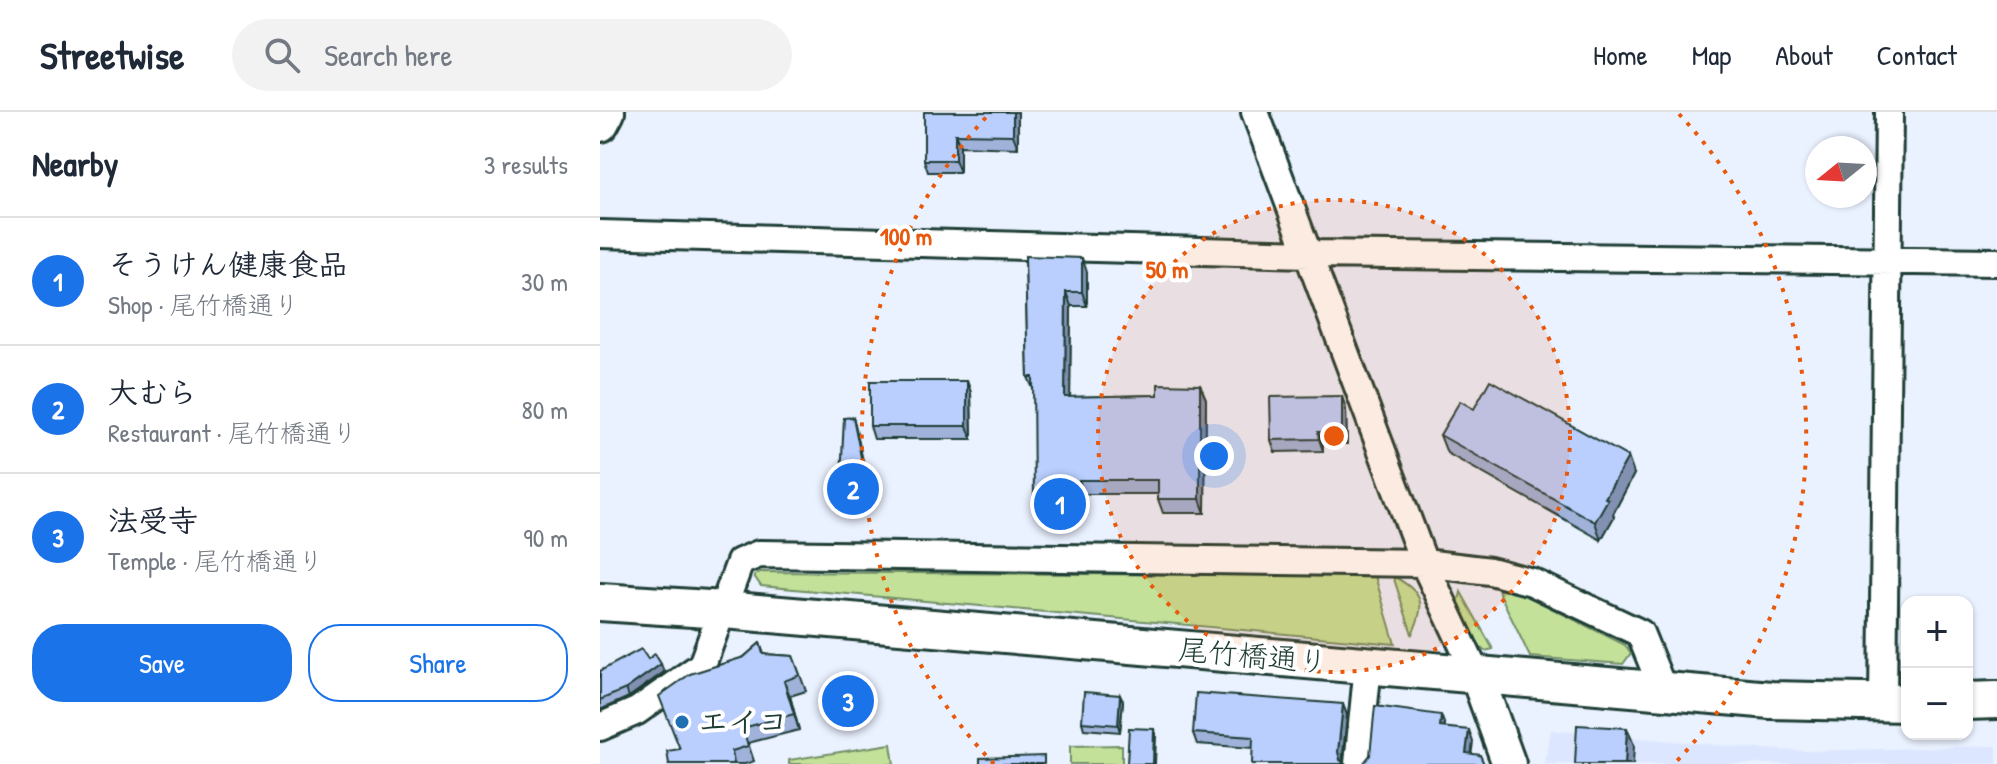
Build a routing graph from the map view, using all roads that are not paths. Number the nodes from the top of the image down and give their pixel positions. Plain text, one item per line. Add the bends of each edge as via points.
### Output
1 (606, 112) edge
2 (1255, 112) edge
3 (1889, 112) edge
4 (600, 123) edge
5 (600, 234) edge
6 (1309, 254) junction
7 (1888, 262) junction
8 (1997, 262) edge
9 (1424, 563) junction
10 (600, 602) edge
11 (724, 610) junction
12 (1368, 665) junction
13 (1477, 676) junction
14 (1664, 692) junction
15 (1997, 700) edge
16 (1973, 701) edge
17 (1895, 703) edge
18 (600, 727) edge
19 (1358, 764) edge
20 (1509, 764) edge

1 - 4 main road
2 - 6 street
3 - 7 street
5 - 6 street
6 - 7 street
6 - 9 street
7 - 8 street
7 - 17 street
9 - 11 street via 759,554 740,562
9 - 13 street
9 - 14 street via 1532,582 1640,633
10 - 11 main road, 尾竹橋通り
11 - 12 main road, 尾竹橋通り
11 - 18 street via 702,665 637,711
12 - 13 main road, 尾竹橋通り
12 - 19 street
13 - 14 main road, 尾竹橋通り
13 - 20 street
14 - 17 main road, 尾竹橋通り
15 - 16 main road

